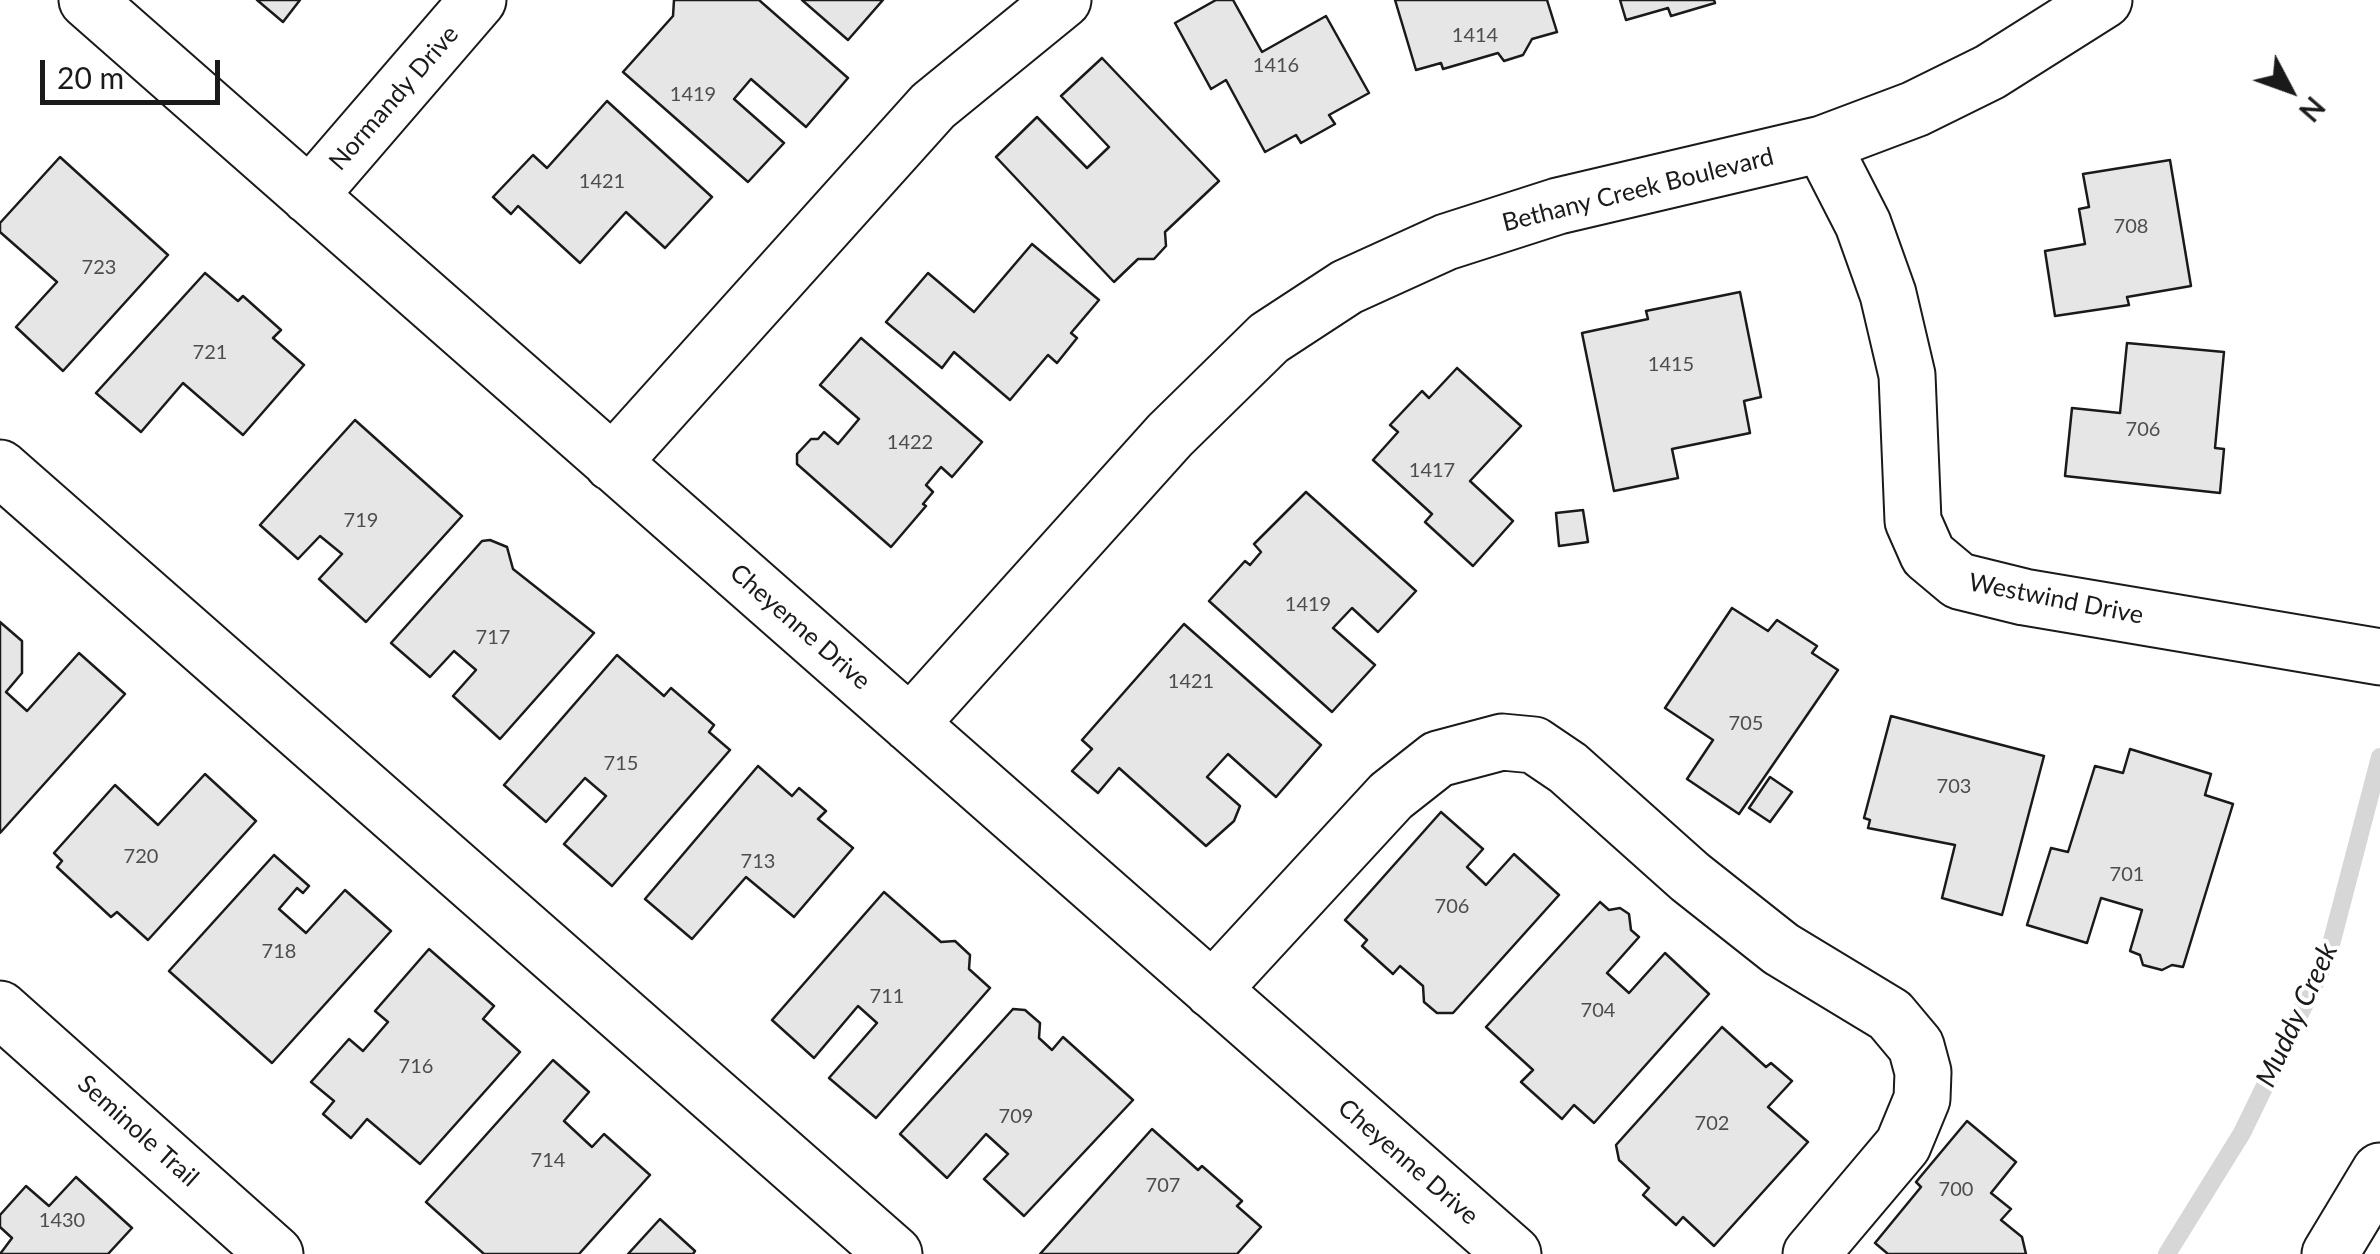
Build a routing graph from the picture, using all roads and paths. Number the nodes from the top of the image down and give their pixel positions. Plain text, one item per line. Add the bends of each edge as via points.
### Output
1 (87, 0) edge
2 (478, 0) edge
3 (1063, 0) edge
4 (2104, 0) edge
5 (1822, 144) junction
6 (309, 196) junction
7 (612, 463) junction
8 (0, 468) edge
9 (2380, 657) edge
10 (910, 724) junction
11 (1212, 990) junction
12 (8, 1032) edge
13 (2380, 1171) edge
14 (276, 1254) edge
15 (894, 1254) edge
16 (1512, 1254) edge
17 (1811, 1254) edge
18 (2330, 1254) edge

1 - 6 street, Cheyenne Drive
2 - 6 street, Normandy Drive
3 - 7 street via 933,106
4 - 5 street, Bethany Creek Boulevard via 1990,72
5 - 9 street, Westwind Drive via 1863,224 1888,294 1907,375 1913,521 1928,555 1959,582 2024,597
5 - 10 street, Bethany Creek Boulevard via 1558,206 1446,242 1347,287 1268,338 1170,434
6 - 7 street, Cheyenne Drive
7 - 10 street, Cheyenne Drive
8 - 15 street
10 - 11 street, Cheyenne Drive
11 - 16 street, Cheyenne Drive
11 - 17 street via 1392,796 1438,758 1502,742 1534,746 1781,950 1890,1014 1916,1046 1924,1072 1922,1099 1903,1145
12 - 14 street, Seminole Trail
13 - 18 street

